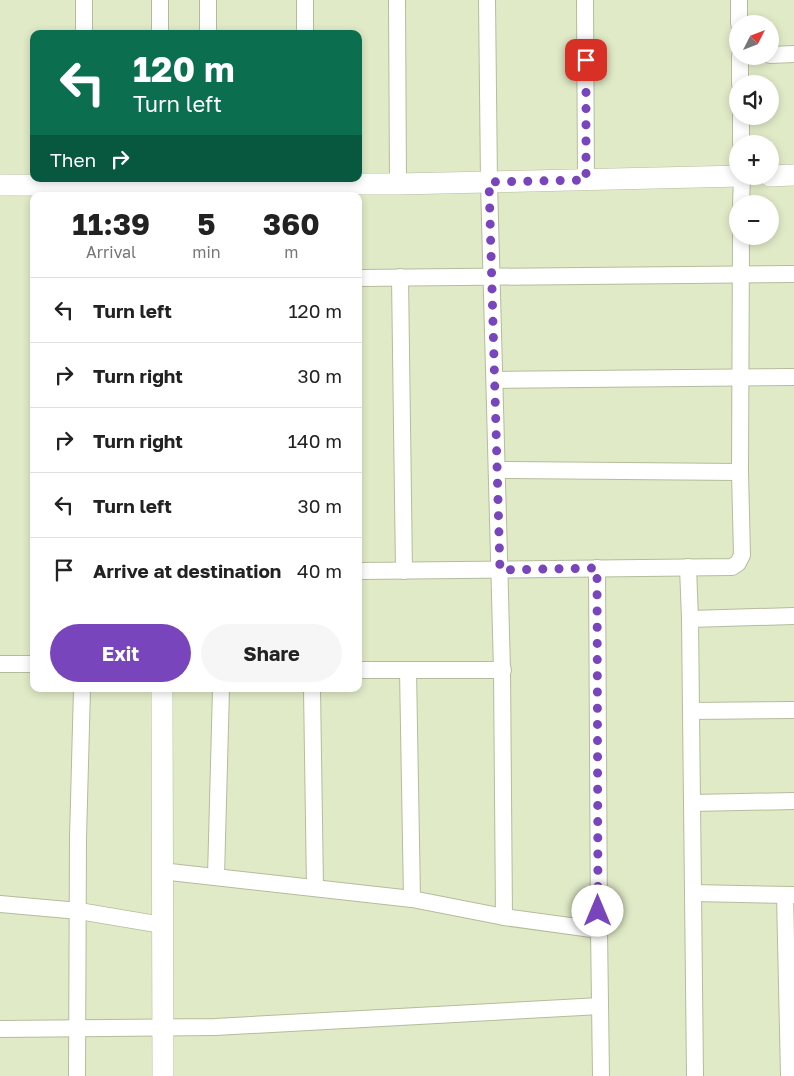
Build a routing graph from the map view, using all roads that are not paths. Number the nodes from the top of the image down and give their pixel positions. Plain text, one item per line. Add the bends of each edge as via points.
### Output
1 (84, 0) edge
2 (160, 0) edge
3 (208, 0) edge
4 (305, 0) edge
5 (397, 0) edge
6 (488, 0) edge
7 (586, 0) edge
8 (739, 0) edge
9 (739, 15) edge
10 (84, 30) edge
11 (160, 30) edge
12 (208, 30) edge
13 (305, 30) edge
14 (794, 54) edge
15 (779, 55) edge
16 (794, 175) edge
17 (729, 176) edge
18 (779, 176) edge
19 (586, 180) junction
20 (304, 182) edge
21 (337, 182) edge
22 (489, 182) junction
23 (398, 184) junction
24 (0, 185) edge
25 (86, 187) edge
26 (161, 187) edge
27 (208, 187) edge
28 (741, 245) edge
29 (794, 274) edge
30 (741, 275) junction
31 (400, 277) junction
32 (492, 277) junction
33 (362, 278) edge
34 (741, 378) junction
35 (794, 378) edge
36 (494, 380) junction
37 (497, 470) junction
38 (740, 472) junction
39 (688, 567) junction
40 (597, 568) junction
41 (404, 570) junction
42 (500, 570) junction
43 (362, 571) edge
44 (794, 616) edge
45 (690, 619) junction
46 (0, 664) edge
47 (30, 664) edge
48 (362, 670) edge
49 (408, 670) junction
50 (503, 670) junction
51 (82, 692) edge
52 (162, 692) edge
53 (221, 692) edge
54 (312, 692) edge
55 (794, 710) edge
56 (691, 711) junction
57 (794, 802) edge
58 (692, 803) junction
59 (161, 871) junction
60 (216, 877) junction
61 (315, 888) junction
62 (693, 893) junction
63 (789, 895) edge
64 (412, 899) junction
65 (0, 904) edge
66 (78, 911) junction
67 (504, 917) junction
68 (162, 925) junction
69 (598, 930) junction
70 (600, 1006) junction
71 (791, 1009) edge
72 (163, 1027) junction
73 (77, 1028) junction
74 (0, 1029) edge
75 (77, 1076) edge
76 (163, 1076) edge
77 (601, 1076) edge
78 (695, 1076) edge
79 (789, 1076) edge

1 - 10 street
2 - 11 street
3 - 12 street
4 - 13 street
5 - 23 street
6 - 22 street
7 - 19 street
8 - 9 street
14 - 15 street
16 - 18 street
17 - 19 street
19 - 22 street
20 - 27 street via 295,186
21 - 23 street
22 - 23 street
22 - 32 street
24 - 25 street
25 - 26 street
26 - 27 street
28 - 30 street
29 - 30 street
30 - 32 street
30 - 34 street
31 - 32 street
31 - 33 street
31 - 41 street
32 - 36 street
34 - 35 street
34 - 36 street
34 - 38 street
36 - 37 street
37 - 38 street
37 - 42 street
38 - 39 street via 742,555 738,563 732,567
39 - 40 street
39 - 45 street
40 - 42 street
40 - 69 street
41 - 42 street
41 - 43 street
42 - 50 street
44 - 45 street
45 - 56 street
46 - 47 street
48 - 49 street
49 - 50 street
49 - 64 street
50 - 67 street
51 - 66 street
52 - 59 street
53 - 60 street
54 - 61 street
55 - 56 street
56 - 58 street
57 - 58 street
58 - 62 street
59 - 60 street
59 - 68 street
60 - 61 street
61 - 64 street
62 - 63 street
62 - 78 street
63 - 71 street
64 - 67 street
65 - 66 street
66 - 68 street
66 - 73 street
67 - 69 street
68 - 72 street
69 - 70 street
70 - 72 street
70 - 77 street
71 - 79 street
72 - 73 street
72 - 76 street
73 - 74 street
73 - 75 street

